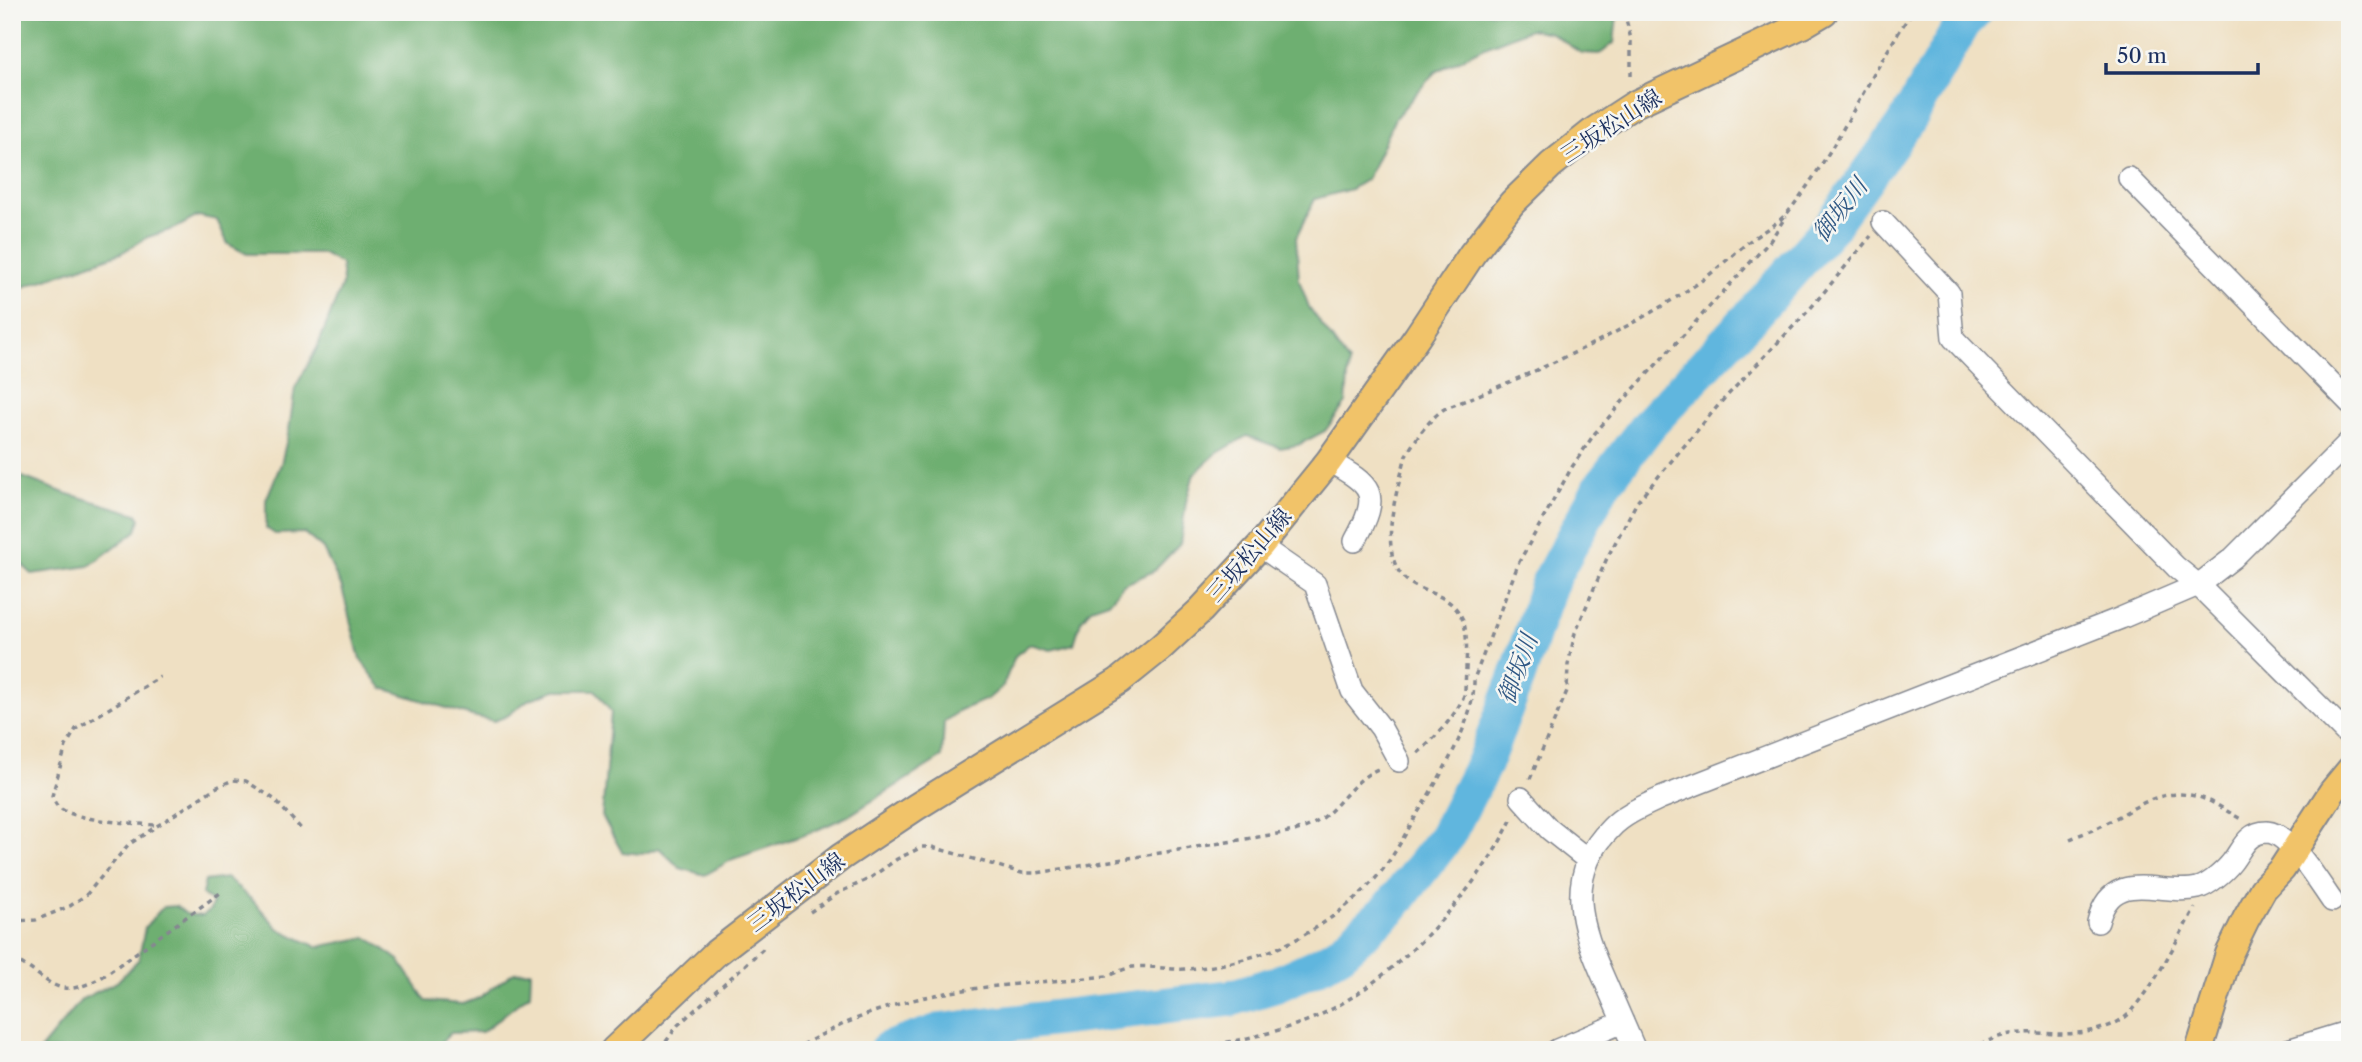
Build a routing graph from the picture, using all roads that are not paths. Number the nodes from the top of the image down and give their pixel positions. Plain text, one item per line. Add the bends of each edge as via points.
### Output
1 (1824, 12) edge
2 (2129, 178) dead end
3 (1883, 222) road end
4 (2350, 403) edge
5 (2350, 440) edge
6 (1329, 461) junction
7 (1355, 541) dead end
8 (1260, 546) junction
9 (2198, 585) junction
10 (2350, 737) edge
11 (1399, 761) dead end
12 (2350, 770) edge
13 (1521, 798) road end
14 (2294, 850) junction
15 (1588, 860) junction
16 (2332, 901) dead end
17 (2098, 922) dead end
18 (1623, 1023) junction
19 (2350, 1031) edge
20 (614, 1050) edge
21 (1556, 1050) edge
22 (1634, 1050) edge
23 (2199, 1050) edge
24 (2288, 1050) edge

1 - 6 main road, 三坂松山線 via 1636,104 1551,165 1512,203 1472,254
2 - 4 street
3 - 9 street via 1949,293 1952,338
5 - 9 street via 2233,558
6 - 7 street via 1359,478 1369,493 1367,519
6 - 8 main road, 三坂松山線
8 - 11 street via 1315,584 1352,691
8 - 20 main road, 三坂松山線 via 1201,610 1119,681 841,857 716,953
9 - 10 street
9 - 15 street via 1661,798 1612,826
12 - 14 main road
13 - 15 street via 1549,829
14 - 16 street
14 - 17 street via 2270,832 2248,837 2230,865 2203,887 2131,887 2112,897
14 - 23 main road via 2263,889 2229,954
15 - 18 street via 1580,899 1583,924
18 - 21 street
18 - 22 street
19 - 24 street

